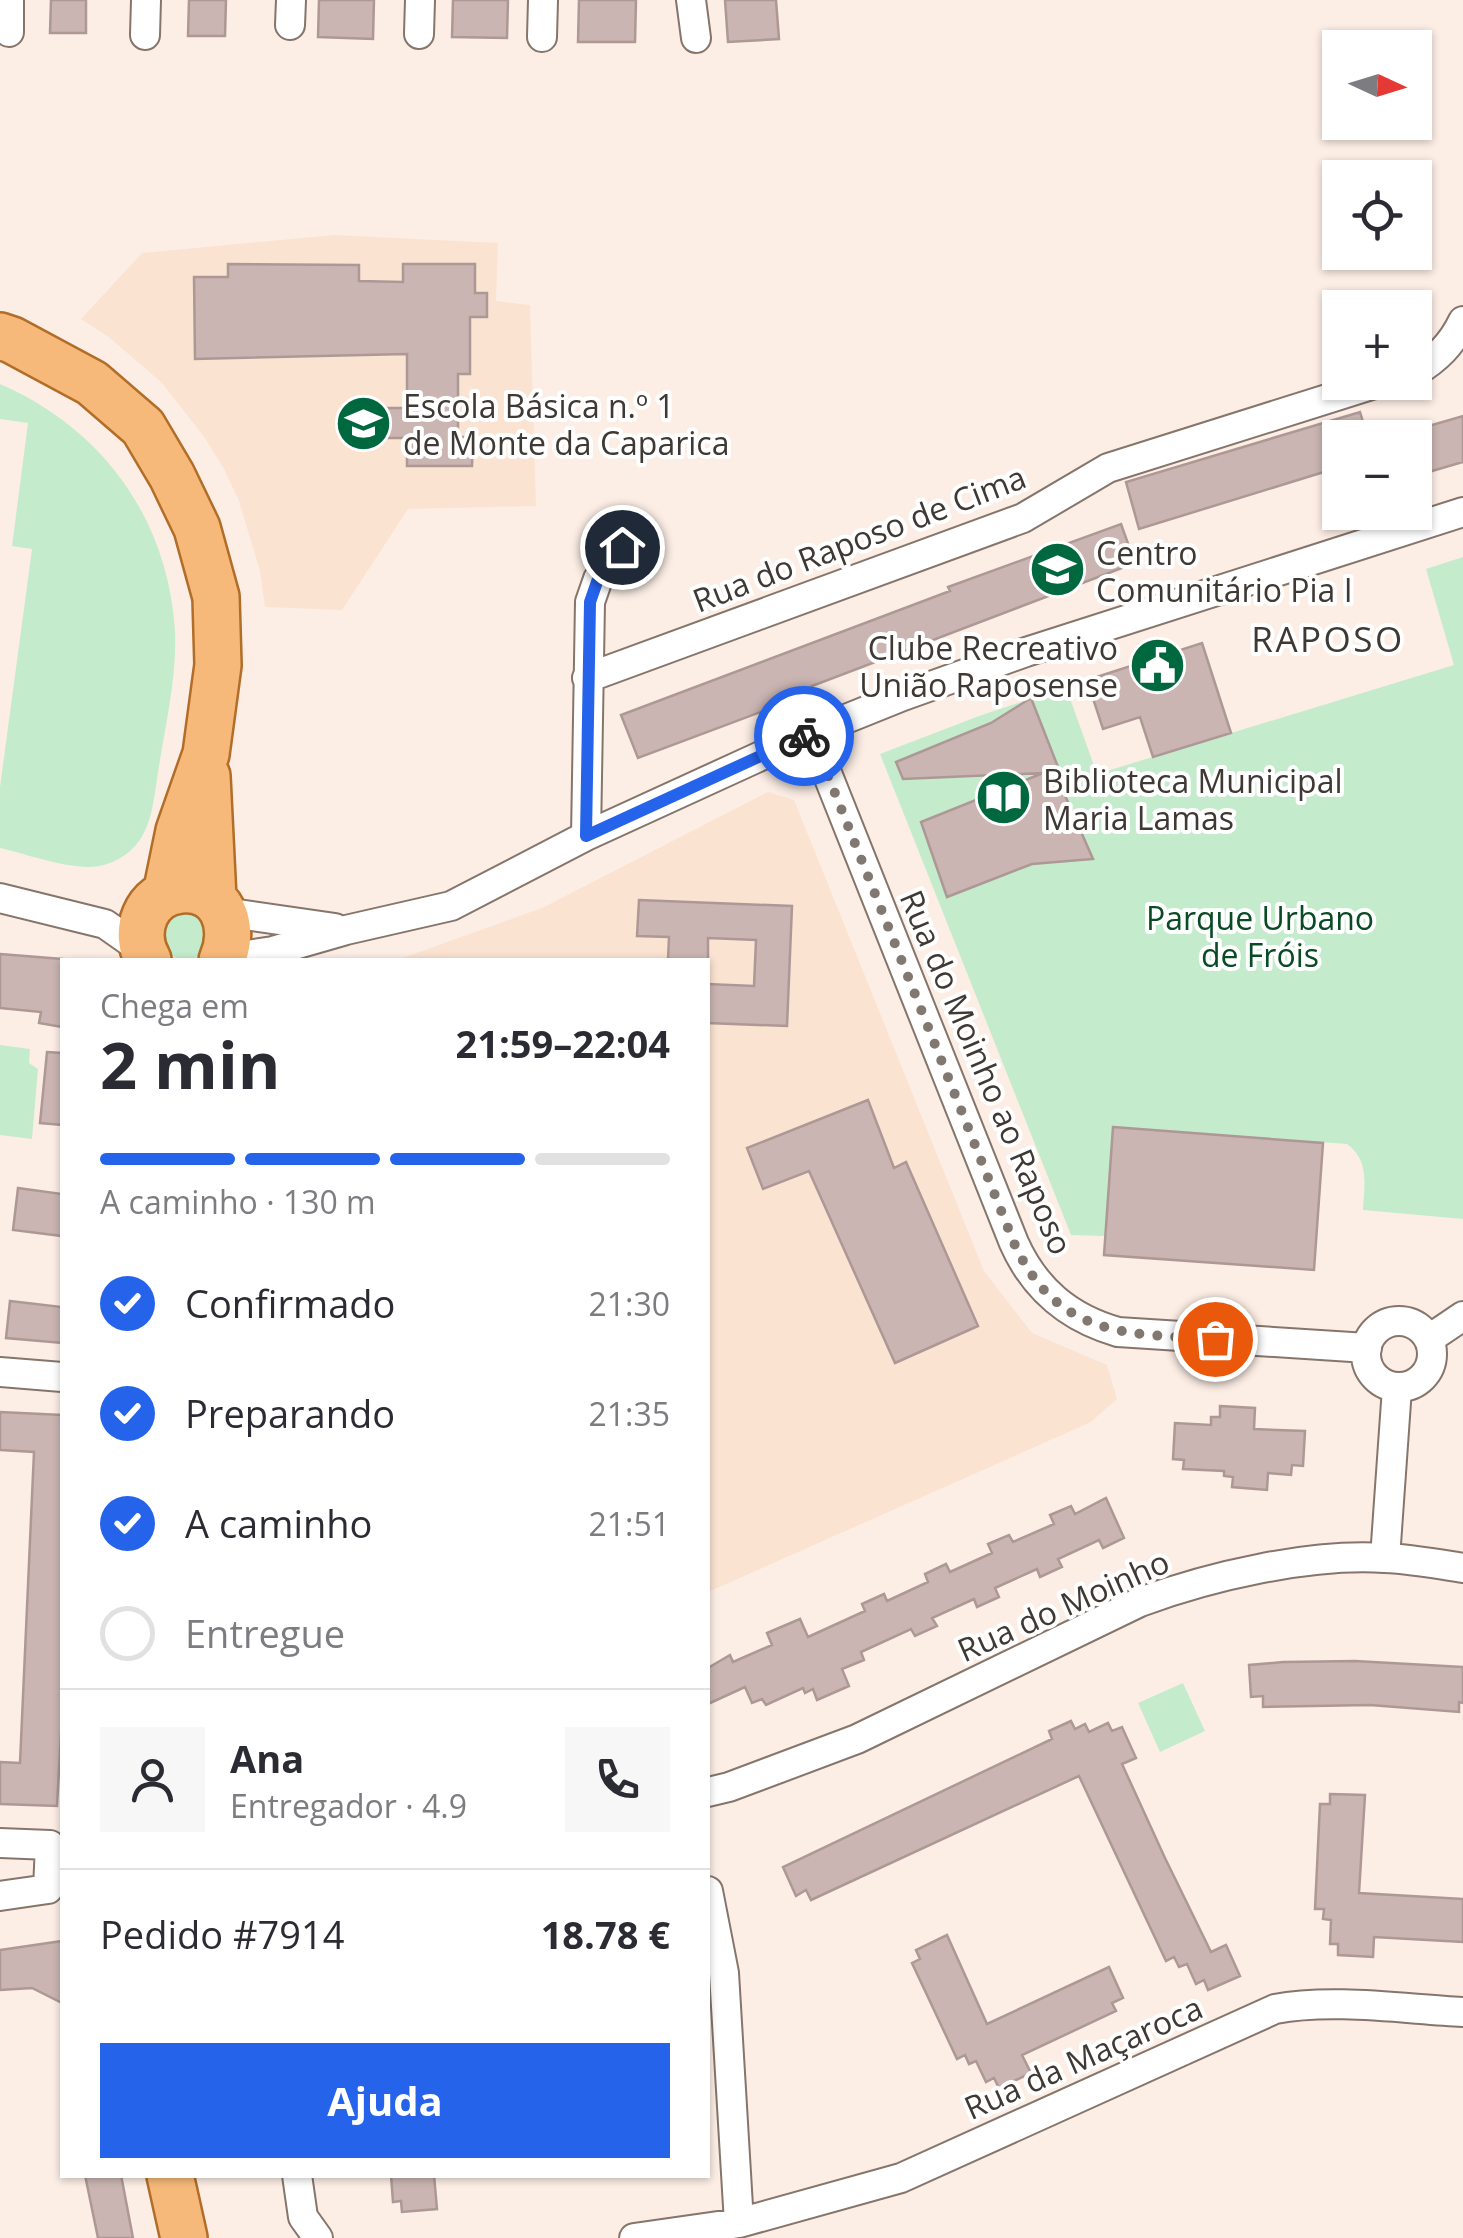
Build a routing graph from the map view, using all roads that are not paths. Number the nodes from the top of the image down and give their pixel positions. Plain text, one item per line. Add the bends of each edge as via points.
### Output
1 (10, 0) edge
2 (146, 0) edge
3 (420, 0) edge
4 (542, 0) edge
5 (690, 0) edge
6 (8, 32) dead end
7 (419, 34) dead end
8 (145, 35) dead end
9 (542, 37) dead end
10 (696, 38) dead end
11 (1463, 321) edge
12 (0, 336) edge
13 (1432, 360) edge
14 (1324, 400) edge
15 (1463, 512) edge
16 (622, 547) dead end
17 (587, 678) junction
18 (811, 733) junction
19 (206, 754) junction
20 (586, 836) junction
21 (0, 898) edge
22 (159, 898) junction
23 (218, 906) junction
24 (105, 924) junction
25 (346, 930) junction
26 (145, 955) edge
27 (223, 958) edge
28 (233, 958) edge
29 (1463, 1316) edge
30 (1429, 1339) junction
31 (1367, 1348) junction
32 (0, 1372) edge
33 (60, 1377) edge
34 (1397, 1388) junction
35 (1385, 1558) junction
36 (1463, 1568) edge
37 (710, 1792) edge
38 (0, 1843) edge
39 (0, 1896) edge
40 (710, 1900) edge
41 (1463, 2012) edge
42 (171, 2178) edge
43 (199, 2178) edge
44 (297, 2178) edge
45 (739, 2223) junction
46 (184, 2238) edge
47 (212, 2238) edge
48 (318, 2238) edge
49 (634, 2238) edge

1 - 6 street
2 - 8 street
3 - 7 street
4 - 9 street
5 - 10 street
11 - 13 street
12 - 19 main road via 92,384 143,427 172,476 197,528 216,597 218,666
14 - 17 street, Rua do Raposo de Cima via 1108,468 1023,518
15 - 18 street via 964,673
16 - 17 street via 590,602
17 - 20 street
18 - 20 street
18 - 31 street, Rua do Moinho ao Raposo via 1014,1243 1047,1294 1080,1318 1118,1332
19 - 22 main road
19 - 23 main road
20 - 25 street via 451,906
21 - 24 street
22 - 23 main road via 182,889
22 - 24 street
22 - 26 main road via 143,917
23 - 25 street
23 - 27 main road via 229,928
24 - 26 street
25 - 28 street
29 - 30 street
30 - 31 street via 1400,1321 1376,1330
30 - 34 street via 1432,1361 1425,1376
31 - 34 street via 1374,1377
32 - 33 street
34 - 35 street
35 - 36 street, Rua do Moinho
35 - 37 street, Rua do Moinho via 1306,1561 1166,1593 857,1739
38 - 39 street via 50,1845 48,1889
40 - 45 street via 724,1973
41 - 45 street, Rua da Maçaroca via 1275,2009 901,2178
42 - 46 main road
43 - 47 main road
44 - 48 street via 303,2217
45 - 49 street, Rua da Maçaroca

